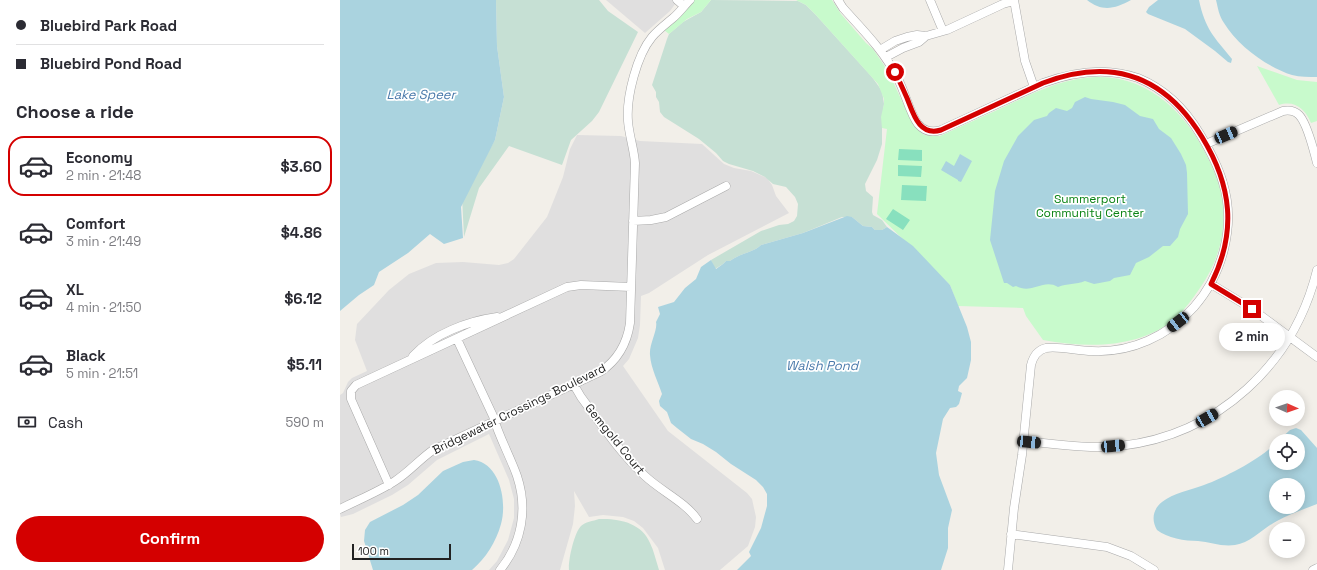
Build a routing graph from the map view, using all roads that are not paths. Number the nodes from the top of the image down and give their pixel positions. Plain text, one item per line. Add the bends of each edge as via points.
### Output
1 (677, 0) edge
2 (838, 0) edge
3 (930, 0) edge
4 (1014, 1) edge
5 (687, 3) edge
6 (943, 31) junction
7 (926, 36) junction
8 (880, 50) junction
9 (886, 57) junction
10 (1034, 87) junction
11 (1206, 144) junction
12 (1317, 163) edge
13 (726, 186) dead end
14 (633, 220) junction
15 (1317, 270) edge
16 (1211, 284) junction
17 (631, 287) junction
18 (501, 317) junction
19 (1290, 336) junction
20 (457, 339) junction
21 (1317, 357) edge
22 (411, 358) junction
23 (574, 385) junction
24 (494, 421) junction
25 (1024, 441) junction
26 (389, 485) junction
27 (340, 508) edge
28 (697, 519) dead end
29 (1011, 534) junction
30 (1317, 568) edge
31 (500, 570) edge
32 (1008, 570) edge
33 (1154, 570) edge
34 (1313, 570) edge

1 - 5 street
2 - 8 street
3 - 6 street
4 - 6 street
4 - 10 street via 1025,61
5 - 14 street, Bridgewater Crossings Boulevard via 650,40 636,71 628,114 634,158
6 - 7 street
7 - 8 street via 906,37
7 - 9 street via 919,42
8 - 9 street
9 - 10 street via 899,80 916,121 928,131 941,130
10 - 11 street via 1060,77 1085,72 1112,72 1137,78 1158,88 1177,103
11 - 12 street via 1290,110 1302,119
11 - 16 street via 1221,175 1228,213 1223,253
13 - 14 street via 666,217
14 - 17 street, Bridgewater Crossings Boulevard
15 - 19 street via 1306,304
16 - 19 street
16 - 25 street via 1182,320 1146,342 1109,351 1049,348 1037,353 1031,365
17 - 18 street via 571,286
17 - 23 street, Bridgewater Crossings Boulevard via 630,322 623,348 605,369
18 - 20 street
18 - 22 street via 453,330 426,345
19 - 21 street
19 - 25 street via 1265,371 1238,397 1215,414 1176,433 1143,442 1107,447
20 - 22 street
20 - 24 street
22 - 26 street via 359,383 351,391 352,403
23 - 24 street, Bridgewater Crossings Boulevard
23 - 28 street, Gemgold Court via 634,466
24 - 26 street, Bridgewater Crossings Boulevard via 433,450
24 - 31 street via 518,477 523,504 517,541
25 - 29 street
26 - 27 street, Bridgewater Crossings Boulevard
29 - 32 street
29 - 33 street via 1107,547 1131,556
30 - 34 street

